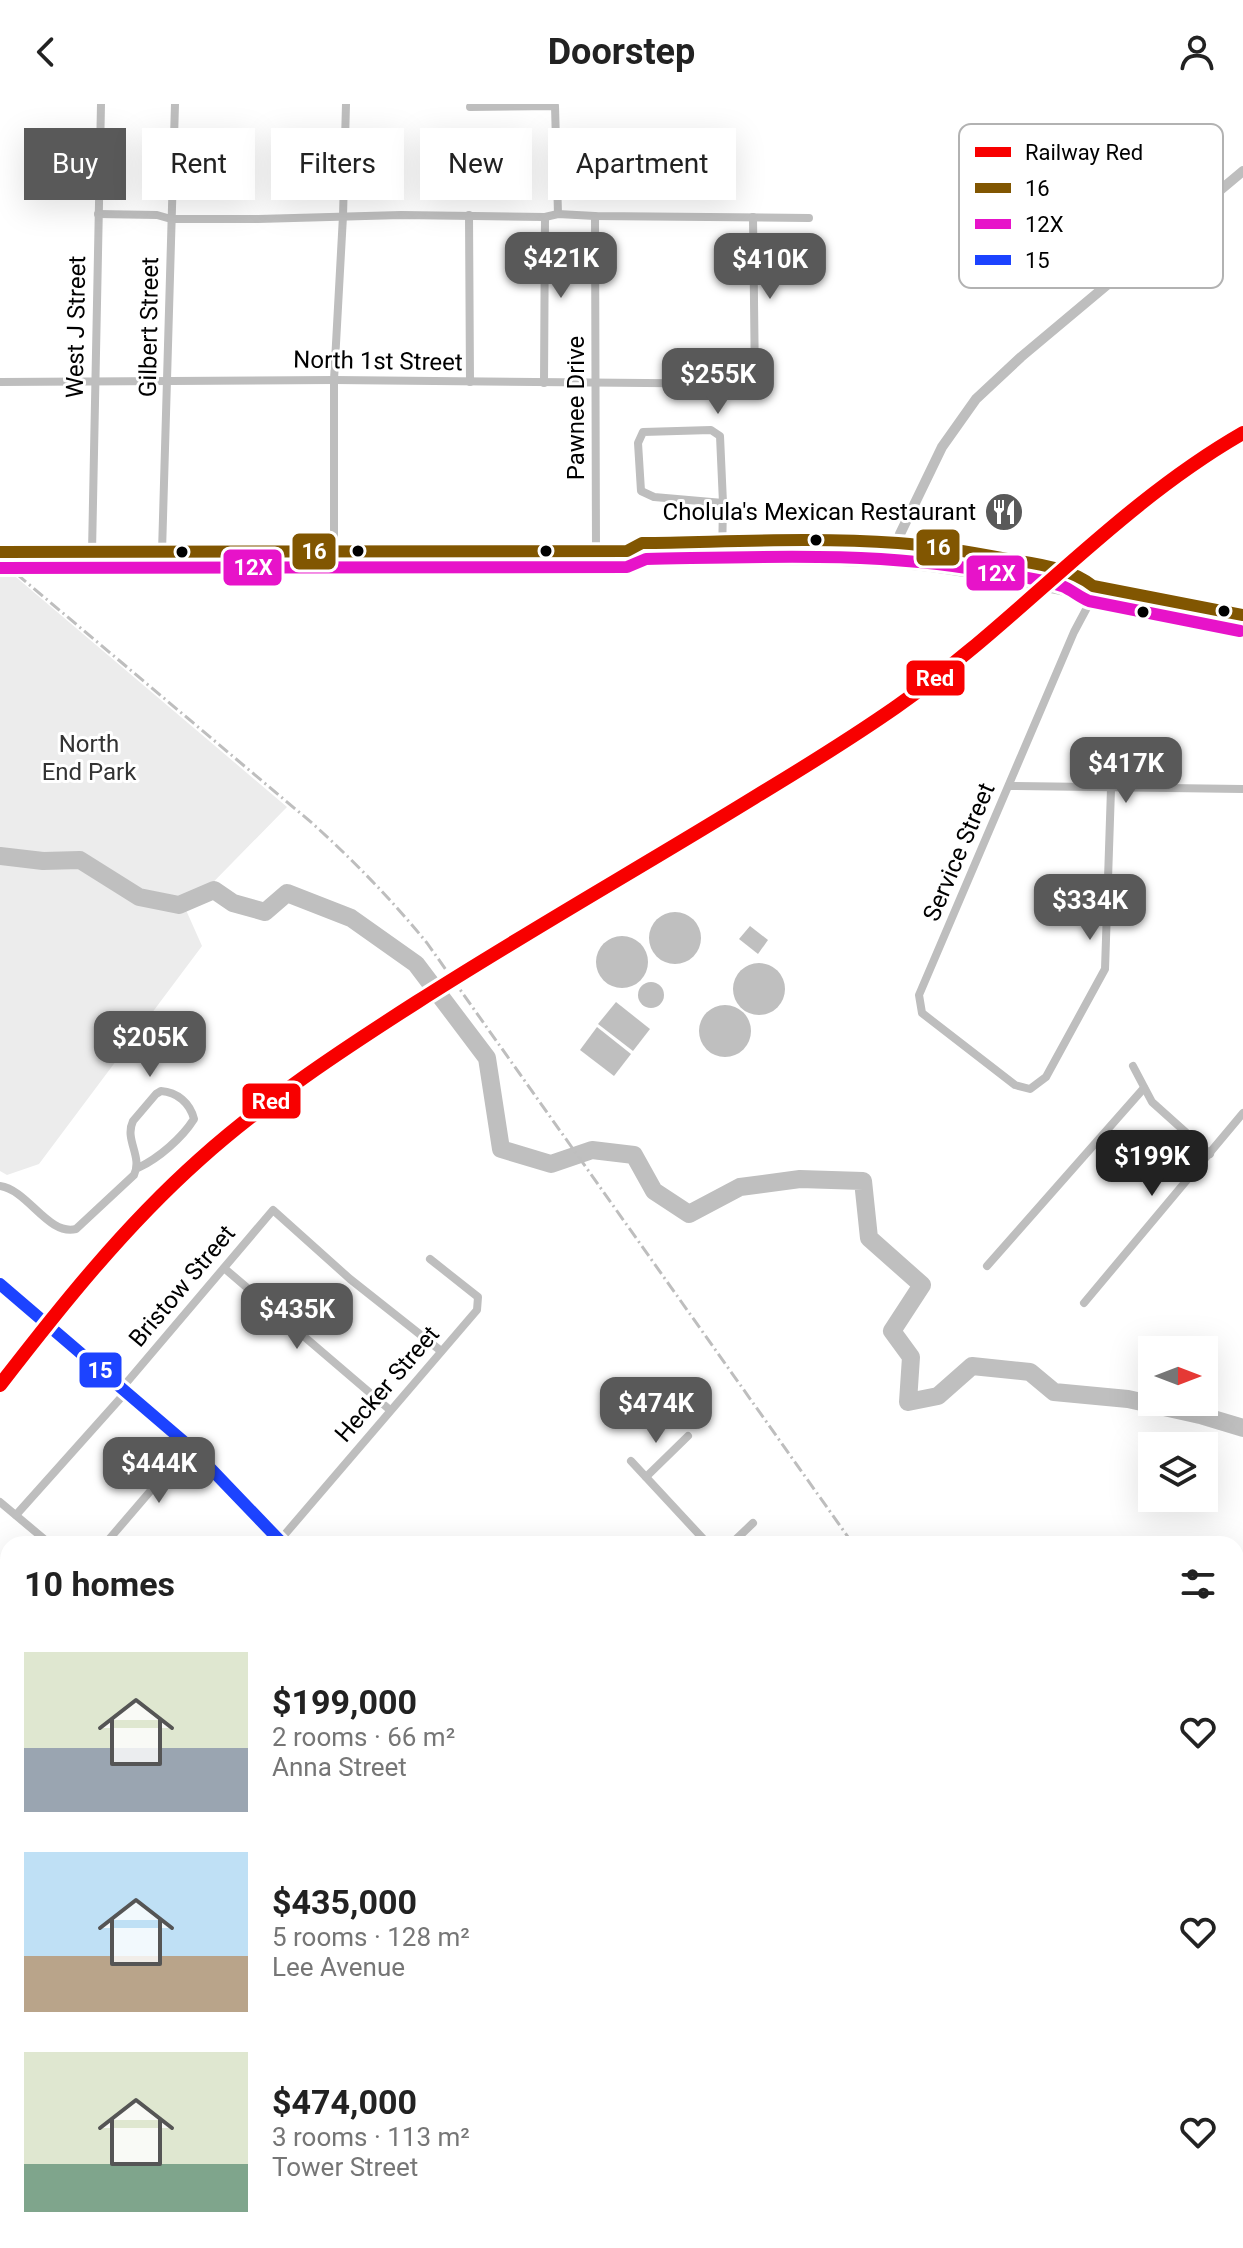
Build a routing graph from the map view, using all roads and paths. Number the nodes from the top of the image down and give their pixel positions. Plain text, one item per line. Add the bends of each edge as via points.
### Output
1 (101, 104) edge
2 (175, 104) edge
3 (346, 104) edge
4 (470, 107) dead end
5 (1243, 171) edge
6 (1223, 188) edge
7 (98, 214) junction
8 (558, 214) junction
9 (469, 215) junction
10 (343, 216) junction
11 (595, 216) junction
12 (545, 217) junction
13 (753, 217) junction
14 (809, 218) dead end
15 (171, 219) junction
16 (1103, 288) edge
17 (334, 380) junction
18 (95, 381) junction
19 (167, 381) junction
20 (0, 382) edge
21 (470, 382) junction
22 (544, 383) junction
23 (596, 383) junction
24 (723, 503) junction
25 (722, 542) junction
26 (897, 543) junction
27 (334, 551) junction
28 (596, 551) junction
29 (627, 551) junction
30 (0, 552) edge
31 (92, 552) junction
32 (162, 552) junction
33 (722, 560) junction
34 (891, 562) junction
35 (1095, 587) junction
36 (1243, 615) edge
37 (1009, 786) junction
38 (1111, 789) junction
39 (1243, 789) edge
40 (1133, 1066) dead end
41 (1144, 1088) junction
42 (1243, 1113) edge
43 (1210, 1154) junction
44 (138, 1168) junction
45 (0, 1186) edge
46 (430, 1259) dead end
47 (987, 1266) dead end
48 (224, 1268) junction
49 (0, 1284) edge
50 (1084, 1303) dead end
51 (441, 1351) junction
52 (124, 1390) junction
53 (390, 1410) junction
54 (688, 1436) dead end
55 (189, 1446) junction
56 (631, 1461) dead end
57 (646, 1477) junction
58 (0, 1502) edge
59 (16, 1515) junction
60 (753, 1523) dead end
61 (41, 1536) edge
62 (112, 1536) edge
63 (275, 1536) edge
64 (286, 1536) edge
65 (701, 1536) edge
66 (739, 1536) edge

1 - 7 street, West J Street
2 - 15 street, Gilbert Street
3 - 10 street
4 - 8 street via 555,106
5 - 6 street
7 - 15 street
7 - 18 street, West J Street
8 - 11 street
8 - 12 street
9 - 10 street
9 - 12 street
9 - 21 street
10 - 15 street
10 - 17 street
11 - 13 street
11 - 23 street, Pawnee Drive
12 - 22 street
13 - 14 street
13 - 23 street, North 1st Street via 755,384
15 - 19 street, Gilbert Street
16 - 26 street via 976,399 942,447
17 - 19 street, North 1st Street
17 - 21 street, North 1st Street
17 - 27 street
18 - 19 street, North 1st Street
18 - 20 street, North 1st Street
18 - 31 street, West J Street
19 - 32 street, Gilbert Street
21 - 22 street, North 1st Street
22 - 23 street, North 1st Street
23 - 28 street, Pawnee Drive
24 - 24 street via 720,436 711,430 643,432 638,443 641,491 654,497
24 - 25 street
25 - 26 main road
25 - 29 main road via 642,543
25 - 33 street
26 - 34 street
26 - 35 main road via 1074,573
27 - 28 main road
27 - 32 main road
28 - 29 main road
29 - 33 main road via 643,559
30 - 31 main road
31 - 32 main road
33 - 34 main road
34 - 35 main road via 1071,591
35 - 36 main road
35 - 37 street, Service Street
37 - 38 street
37 - 38 street, Service Street via 919,995 922,1013 1015,1085 1030,1089 1046,1077 1105,969
38 - 39 street
40 - 41 street
41 - 43 street via 1152,1102
41 - 47 street
42 - 43 street
43 - 50 street
44 - 44 street via 194,1119 176,1094 156,1094 130,1126
44 - 45 street via 83,1224 69,1231 12,1189
46 - 51 street, Hecker Street via 478,1297 477,1310
48 - 51 street, Bristow Street via 273,1210
48 - 52 street, Bristow Street
48 - 53 street
49 - 52 main road
51 - 53 street, Hecker Street
52 - 55 main road
52 - 59 street, Bristow Street
53 - 64 street, Hecker Street
54 - 57 street
55 - 62 street
55 - 63 main road
56 - 57 street
57 - 65 street
58 - 59 street
59 - 61 street
60 - 66 street

